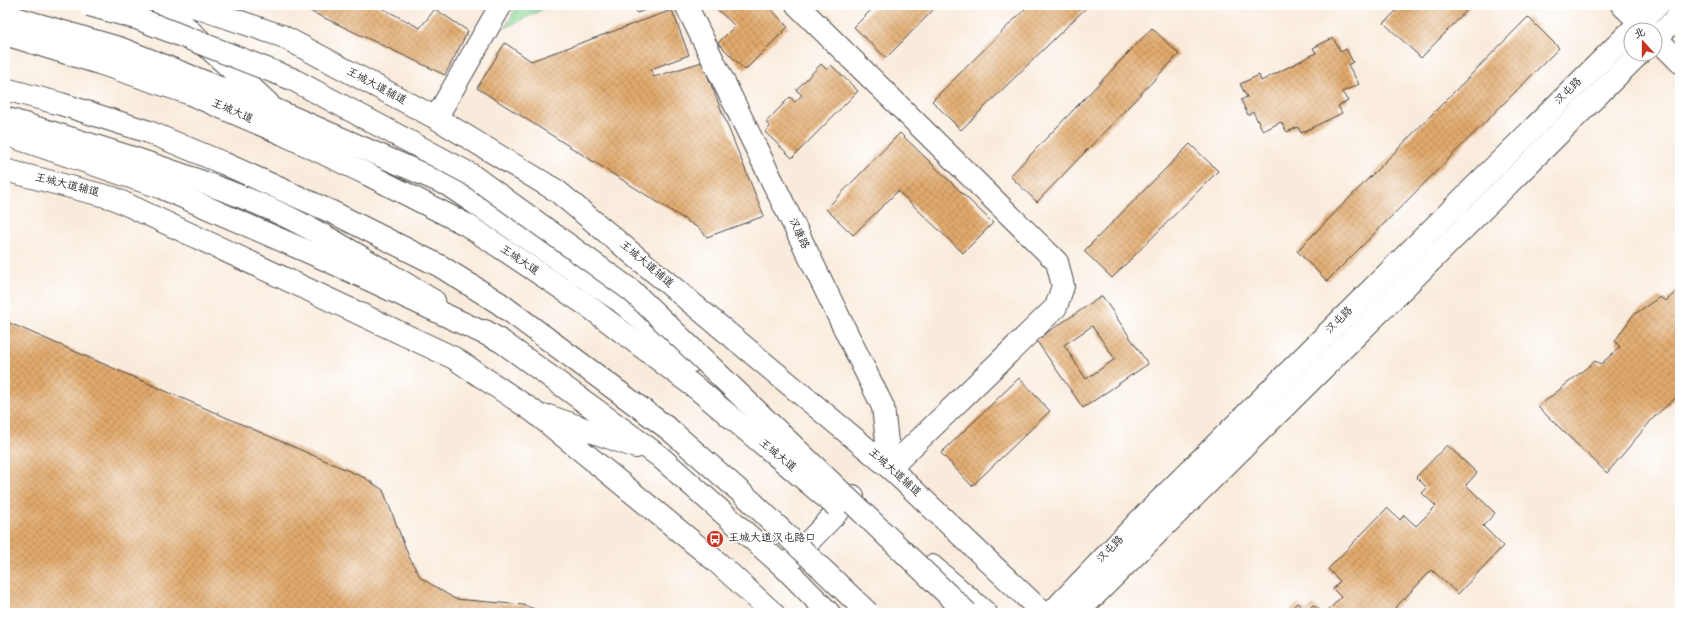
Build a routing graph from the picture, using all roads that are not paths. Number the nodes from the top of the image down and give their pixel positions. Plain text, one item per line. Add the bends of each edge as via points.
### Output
1 (89, 5) edge
2 (162, 5) edge
3 (190, 5) edge
4 (502, 5) edge
5 (686, 5) edge
6 (798, 5) edge
7 (1622, 5) edge
8 (1658, 5) edge
9 (5, 16) edge
10 (1674, 16) edge
11 (1634, 22) edge
12 (1643, 22) edge
13 (1663, 29) edge
14 (5, 34) edge
15 (1623, 43) edge
16 (1663, 46) edge
17 (1631, 62) edge
18 (1680, 62) edge
19 (5, 89) edge
20 (278, 112) junction
21 (5, 118) edge
22 (436, 118) junction
23 (5, 134) edge
24 (5, 170) edge
25 (501, 341) junction
26 (534, 411) junction
27 (659, 456) junction
28 (890, 468) junction
29 (853, 496) junction
30 (784, 567) junction
31 (772, 613) edge
32 (812, 613) edge
33 (830, 613) edge
34 (868, 613) edge
35 (960, 613) edge
36 (966, 613) edge
37 (986, 613) edge
38 (1043, 613) edge
39 (1051, 613) edge
40 (1077, 613) edge

1 - 36 main road, bridge via 139,19 292,79 470,174 632,291
2 - 20 main road
3 - 22 main road, 王城大道辅道 via 282,36
4 - 22 main road
5 - 28 main road, 汉康路 via 883,407
6 - 28 main road via 1057,262 1063,286 1056,307
7 - 11 main road
8 - 12 main road, 汉屯路
9 - 20 main road via 119,48
10 - 13 main road
14 - 35 main road, 王城大道, bridge via 188,93 346,164 467,225 588,306 700,391
15 - 39 main road, 汉屯路 via 1139,521
16 - 18 main road
17 - 40 main road, 汉屯路
19 - 34 main road, bridge via 149,132 334,213 440,266 499,303 670,430 751,501
20 - 29 main road via 448,185 622,302
21 - 25 main road via 135,158 252,201 320,233
22 - 28 main road, 王城大道辅道 via 557,191
23 - 25 main road via 160,187
24 - 26 main road, 王城大道辅道 via 112,198 454,358
25 - 27 main road
26 - 27 main road
26 - 31 main road, 王城大道辅道 via 717,562
27 - 30 main road
28 - 38 main road, 王城大道辅道
29 - 30 main road
29 - 37 main road
30 - 32 main road
30 - 33 main road

